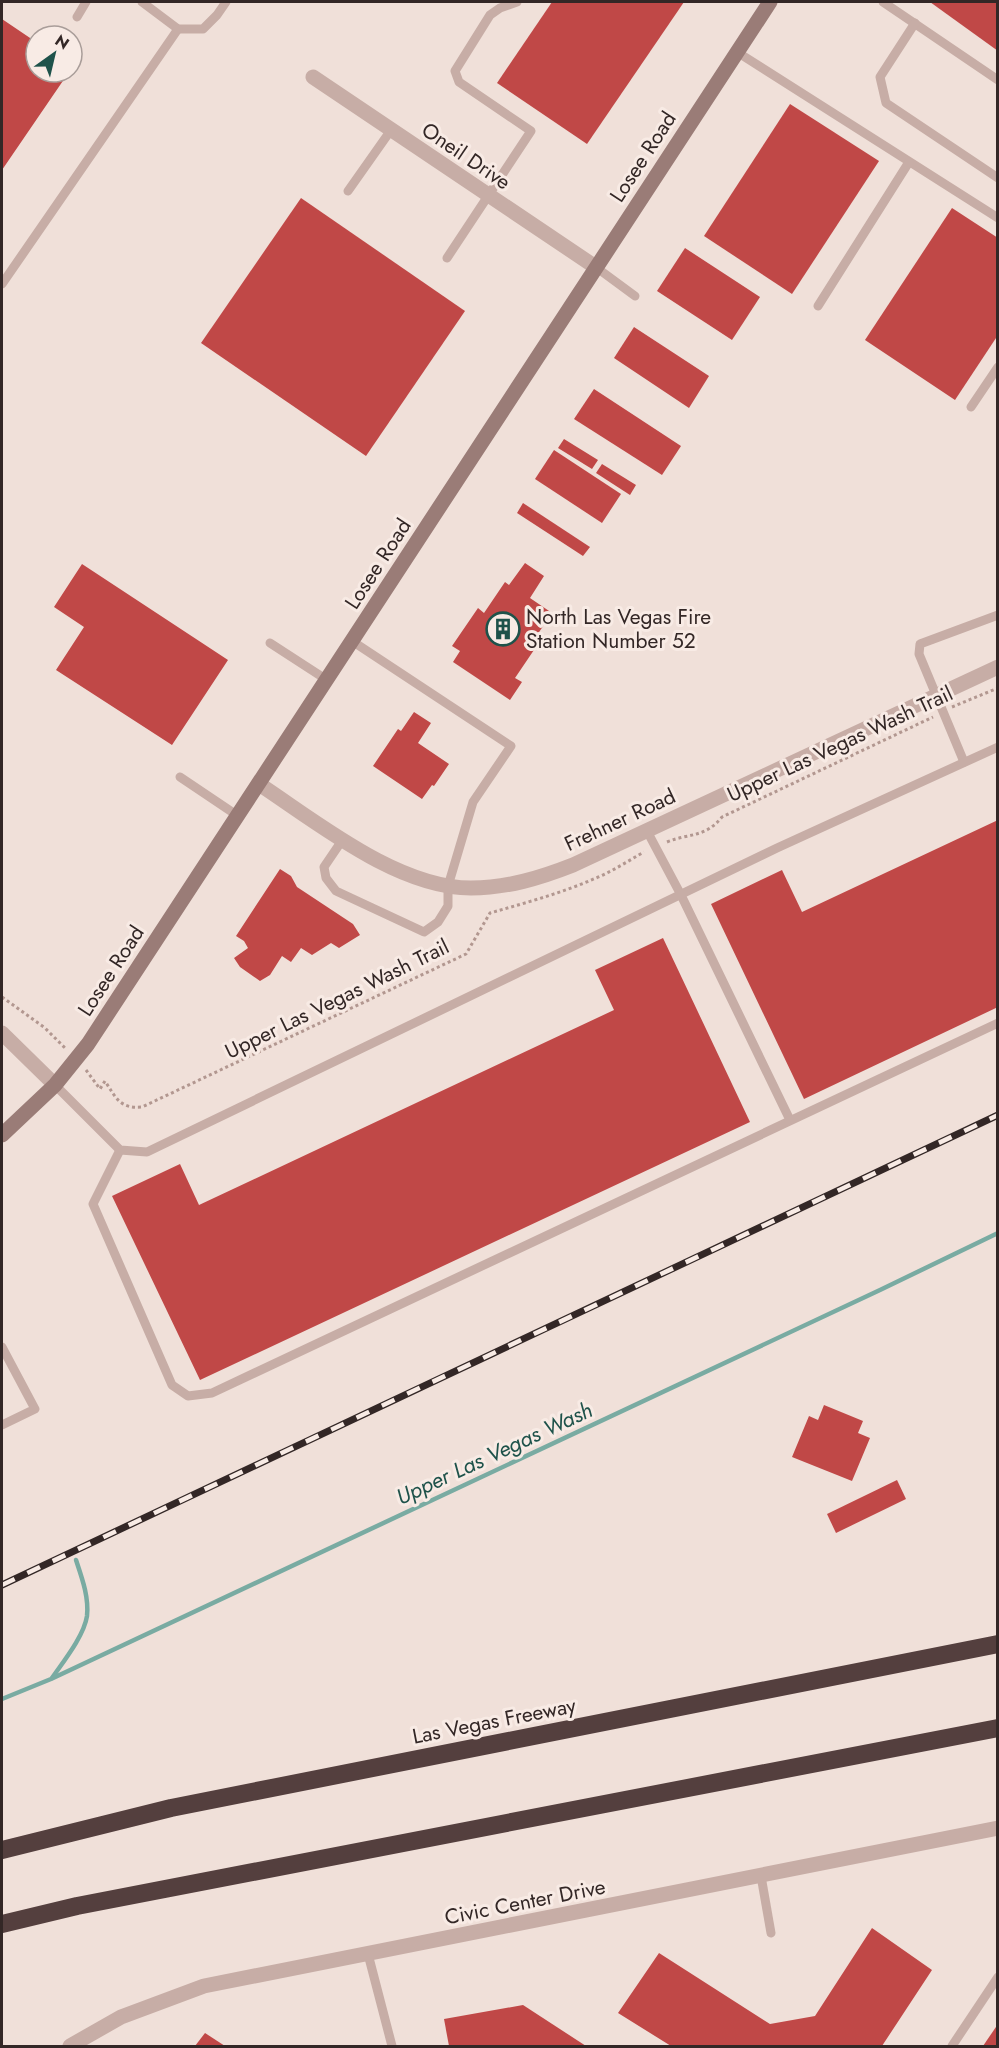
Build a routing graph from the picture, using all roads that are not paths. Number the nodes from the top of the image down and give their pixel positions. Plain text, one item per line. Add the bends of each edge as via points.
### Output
1 (86, 2) edge
2 (142, 2) edge
3 (226, 2) edge
4 (517, 2) edge
5 (770, 2) edge
6 (883, 2) edge
7 (76, 17) dead end
8 (915, 23) junction
9 (178, 29) junction
10 (737, 52) junction
11 (313, 77) dead end
12 (998, 80) edge
13 (391, 130) junction
14 (909, 162) junction
15 (998, 178) edge
16 (348, 191) dead end
17 (487, 195) junction
18 (998, 218) edge
19 (447, 258) dead end
20 (597, 268) junction
21 (2, 284) edge
22 (635, 296) dead end
23 (818, 306) dead end
24 (998, 367) edge
25 (971, 407) dead end
26 (998, 615) edge
27 (352, 641) junction
28 (270, 644) dead end
29 (998, 667) edge
30 (327, 680) junction
31 (937, 695) junction
32 (998, 747) edge
33 (964, 762) junction
34 (180, 777) dead end
35 (259, 784) junction
36 (238, 816) junction
37 (647, 831) junction
38 (343, 839) junction
39 (448, 886) junction
40 (681, 895) junction
41 (998, 1023) edge
42 (2, 1033) edge
43 (55, 1084) junction
44 (790, 1120) junction
45 (2, 1135) edge
46 (120, 1150) junction
47 (2, 1347) edge
48 (2, 1425) edge
49 (998, 1644) edge
50 (998, 1728) edge
51 (998, 1828) edge
52 (2, 1850) edge
53 (761, 1876) junction
54 (2, 1924) edge
55 (771, 1933) dead end
56 (368, 1954) junction
57 (998, 1977) edge
58 (70, 2046) edge
59 (392, 2046) edge
60 (952, 2046) edge

1 - 7 lane
2 - 9 lane
3 - 9 lane via 203,29
4 - 17 lane via 490,15 455,71 459,82 531,131
5 - 10 main road, Losee Road
6 - 8 lane
8 - 12 lane
8 - 15 lane via 880,77 886,103
9 - 21 lane
10 - 14 lane
10 - 20 main road, Losee Road
11 - 13 street, Oneil Drive
13 - 16 lane
13 - 17 street, Oneil Drive
14 - 18 lane
14 - 23 lane
17 - 19 lane
17 - 20 street, Oneil Drive
20 - 22 lane
20 - 27 main road, Losee Road
24 - 25 lane
26 - 31 lane via 920,644 919,654
27 - 30 main road, Losee Road
27 - 39 lane via 511,747 473,802
28 - 30 lane
29 - 31 street, Frehner Road
30 - 35 main road, Losee Road
31 - 33 lane
31 - 37 street, Frehner Road
32 - 33 lane
33 - 40 lane
34 - 36 lane
35 - 36 main road, Losee Road
35 - 38 street, Frehner Road
36 - 43 main road, Losee Road via 77,1060
37 - 39 street, Frehner Road via 539,878 491,887
37 - 40 lane
38 - 39 street, Frehner Road via 403,873
38 - 39 lane via 324,867 326,878 336,891 354,901 424,932 438,922 448,906
40 - 44 lane
40 - 46 lane via 147,1152
41 - 44 lane
42 - 43 street
43 - 45 main road, Losee Road
43 - 46 lane
44 - 46 lane via 212,1393 188,1396 172,1385 93,1204
47 - 48 lane via 35,1409
49 - 52 highway, Las Vegas Freeway via 183,1805
50 - 54 highway via 77,1906
51 - 53 street, Civic Center Drive
53 - 55 lane
53 - 56 street, Civic Center Drive
56 - 58 street, Civic Center Drive via 204,1986 121,2017
56 - 59 lane
57 - 60 lane

